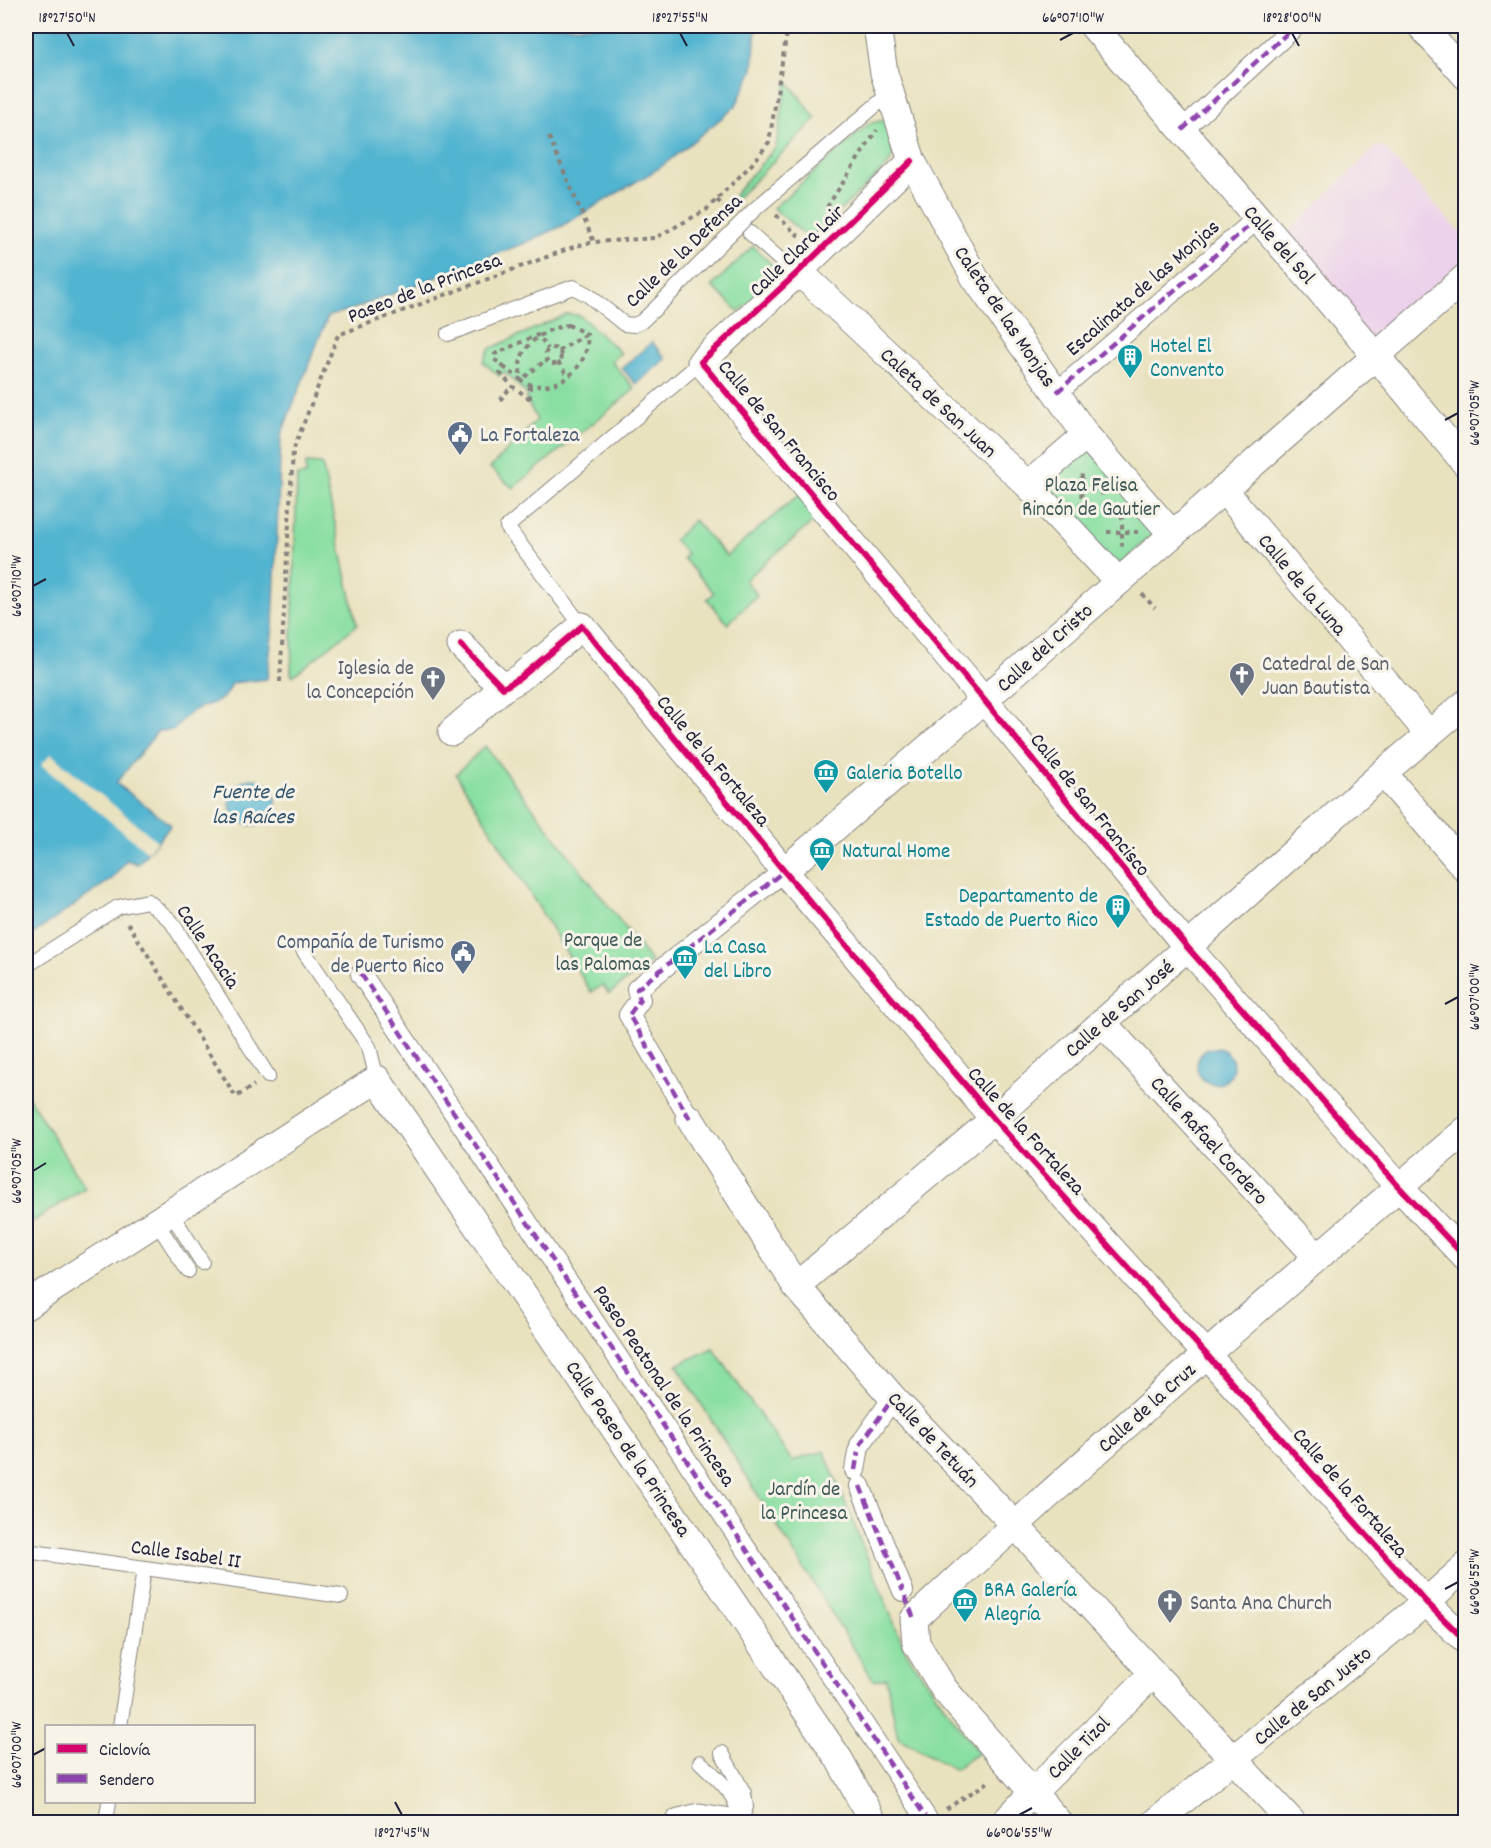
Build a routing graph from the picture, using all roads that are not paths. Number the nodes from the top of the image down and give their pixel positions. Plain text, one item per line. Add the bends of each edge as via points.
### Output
1 (864, 26) edge
2 (877, 26) edge
3 (1093, 26) edge
4 (1294, 26) edge
5 (1421, 26) edge
6 (1466, 76) edge
7 (884, 90) junction
8 (1182, 130) junction
9 (912, 161) junction
10 (1258, 218) junction
11 (750, 233) dead end
12 (796, 274) junction
13 (1466, 277) edge
14 (448, 333) dead end
15 (1376, 356) junction
16 (701, 362) junction
17 (1057, 392) junction
18 (1086, 435) junction
19 (1466, 464) edge
20 (1028, 485) junction
21 (1223, 489) junction
22 (507, 527) joint
23 (1172, 534) junction
24 (1118, 581) junction
25 (582, 626) junction
26 (461, 645) dead end
27 (503, 688) junction
28 (984, 700) junction
29 (1466, 703) edge
30 (452, 732) dead end
31 (1429, 734) junction
32 (1383, 773) junction
33 (1466, 869) edge
34 (784, 871) junction
35 (1188, 948) junction
36 (303, 950) dead end
37 (26, 966) edge
38 (361, 974) dead end
39 (629, 1015) joint
40 (1102, 1022) junction
41 (268, 1076) road end
42 (377, 1079) junction
43 (690, 1119) joint
44 (994, 1119) junction
45 (1466, 1130) edge
46 (1399, 1187) junction
47 (164, 1218) junction
48 (1317, 1257) junction
49 (1466, 1257) edge
50 (202, 1262) dead end
51 (188, 1271) dead end
52 (796, 1286) junction
53 (26, 1306) edge
54 (1206, 1354) junction
55 (893, 1398) junction
56 (1015, 1525) junction
57 (26, 1551) edge
58 (1466, 1566) edge
59 (144, 1569) junction
60 (340, 1596) dead end
61 (907, 1602) junction
62 (1426, 1602) junction
63 (1466, 1641) edge
64 (1153, 1674) junction
65 (120, 1725) edge
66 (722, 1753) dead end
67 (1232, 1760) junction
68 (700, 1762) dead end
69 (1033, 1792) junction
70 (109, 1803) edge
71 (106, 1822) edge
72 (679, 1822) edge
73 (731, 1822) edge
74 (740, 1822) edge
75 (873, 1822) edge
76 (928, 1822) edge
77 (1005, 1822) edge
78 (1058, 1822) edge
79 (1156, 1822) edge
80 (1292, 1822) edge

1 - 7 lane
2 - 7 street, Caleta de las Monjas
3 - 8 street, Calle del Sol
4 - 8 street
5 - 6 street
7 - 9 street, Caleta de las Monjas
7 - 14 lane, Calle de la Defensa, bridge via 641,322 624,324 573,287
8 - 10 street, Calle del Sol
9 - 12 street, Calle Clara Lair
9 - 17 street, Caleta de las Monjas via 975,278
10 - 15 street, Calle del Sol
10 - 17 street, Escalinata de las Monjas
11 - 12 lane, Caleta de San Juan
12 - 16 street, Calle Clara Lair
12 - 20 street, Caleta de San Juan via 809,280
13 - 15 street, Calle del Cristo
15 - 19 street, Calle del Sol
15 - 21 street, Calle del Cristo
16 - 22 lane, Calle Clara Lair
16 - 28 street, Calle de San Francisco
17 - 18 street, Caleta de las Monjas
18 - 20 street
18 - 23 street, Caleta de las Monjas
20 - 24 street, Caleta de San Juan
21 - 23 street, Calle del Cristo
21 - 31 street, Calle de la Luna
22 - 25 lane, Calle de la Fortaleza
23 - 24 street, Calle del Cristo
24 - 28 street, Calle del Cristo
25 - 27 street
25 - 34 street, Calle de la Fortaleza
26 - 27 street
27 - 30 street
28 - 34 street, Calle del Cristo
28 - 35 street, Calle de San Francisco
29 - 31 street, Calle de San José
31 - 32 street, Calle de San José
32 - 33 street
32 - 35 street, Calle de San José
34 - 39 street, Calle del Cristo via 637,989 640,1000
34 - 44 street, Calle de la Fortaleza
35 - 40 street, Calle de San José
35 - 46 street, Calle de San Francisco
36 - 42 lane via 369,1047
37 - 41 lane, Calle Acacia via 118,907 148,901 171,921
38 - 76 street, Paseo Peatonal de la Princesa
39 - 43 street, Calle de Tetuán
40 - 44 street, Calle de San José
40 - 48 street, Calle Rafael Cordero
42 - 47 street
42 - 75 street, Calle Paseo de la Princesa via 839,1759
43 - 52 street, Calle de Tetuán
44 - 52 street, Calle de San José
44 - 54 street, Calle de la Fortaleza
45 - 46 street, Calle de la Cruz
46 - 48 street, Calle de la Cruz
46 - 49 street, Calle de San Francisco
47 - 50 lane
47 - 51 lane
47 - 53 street
48 - 54 street, Calle de la Cruz
52 - 55 street, Calle de Tetuán
54 - 56 street, Calle de la Cruz
54 - 62 street, Calle de la Fortaleza
55 - 56 street, Calle de Tetuán
55 - 61 street via 858,1464
56 - 61 street, Calle de la Cruz
56 - 64 street, Calle de Tetuán
57 - 59 lane, Calle Isabel II
58 - 62 street, Calle de San Justo
59 - 60 lane, Calle Isabel II
59 - 65 lane
61 - 69 street via 916,1643 944,1689
62 - 63 street, Calle de la Fortaleza
62 - 67 street, Calle de San Justo
64 - 67 street, Calle de Tetuán
64 - 69 street, Calle Tizol
66 - 74 lane via 744,1793 746,1807
67 - 79 street, Calle de San Justo
67 - 80 street, Calle de Tetuán
68 - 74 lane via 731,1794 739,1809
69 - 77 street, Calle Tizol
69 - 78 street
70 - 71 lane
72 - 73 street via 699,1818

